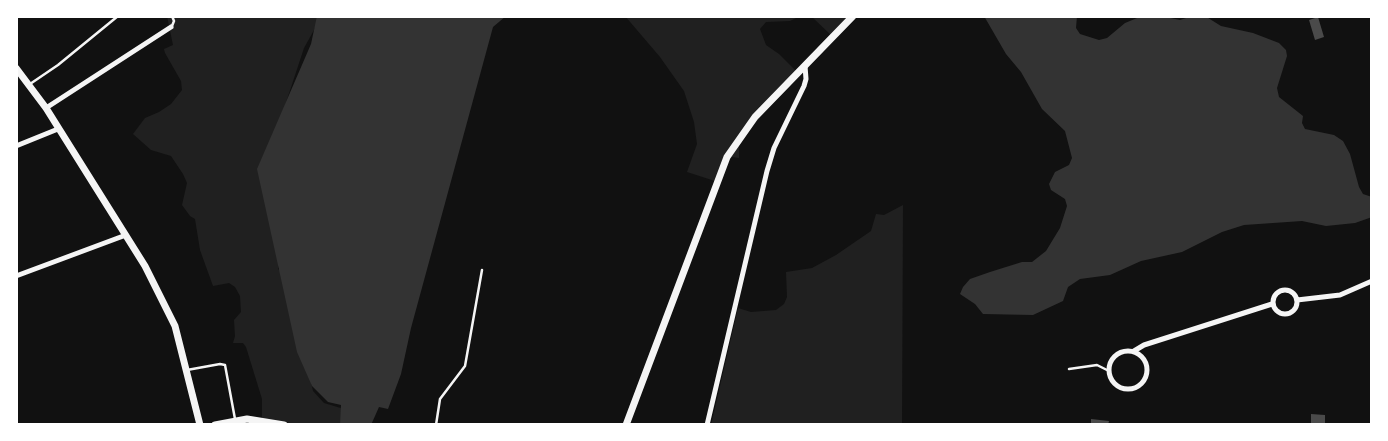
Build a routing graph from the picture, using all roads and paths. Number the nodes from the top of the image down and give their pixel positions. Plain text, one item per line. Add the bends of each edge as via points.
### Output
1 (118, 16) edge
2 (172, 16) edge
3 (853, 16) edge
4 (172, 26) joint
5 (805, 66) junction
6 (16, 68) edge
7 (29, 84) junction
8 (46, 108) junction
9 (58, 129) junction
10 (16, 146) edge
11 (126, 235) junction
12 (482, 270) dead end
13 (16, 276) edge
14 (1372, 281) edge
15 (1297, 300) junction
16 (1272, 304) junction
17 (1134, 351) junction
18 (1068, 369) dead end
19 (187, 370) junction
20 (1110, 371) junction
21 (235, 421) junction
22 (200, 425) edge
23 (215, 425) edge
24 (284, 425) edge
25 (436, 425) edge
26 (626, 425) edge
27 (707, 425) edge

1 - 7 lane via 58,65
2 - 4 lane
3 - 5 street
4 - 8 street
5 - 26 street via 756,117 727,157
5 - 27 street via 804,86 774,148 767,171
6 - 7 street
7 - 8 street
8 - 9 street
9 - 10 street
9 - 11 street
11 - 13 street
11 - 19 street via 175,326
12 - 25 lane via 464,366 440,399
14 - 15 street via 1340,295
15 - 16 street via 1295,308 1285,314 1277,312
15 - 16 street via 1290,291 1282,290 1276,293
16 - 17 street
17 - 20 street via 1121,352 1116,356 1111,361
17 - 20 street via 1140,354 1147,366 1146,377 1138,386 1121,388 1112,380
18 - 20 lane via 1097,365
19 - 21 lane via 226,365
19 - 22 street
21 - 23 street
21 - 24 street via 257,420

